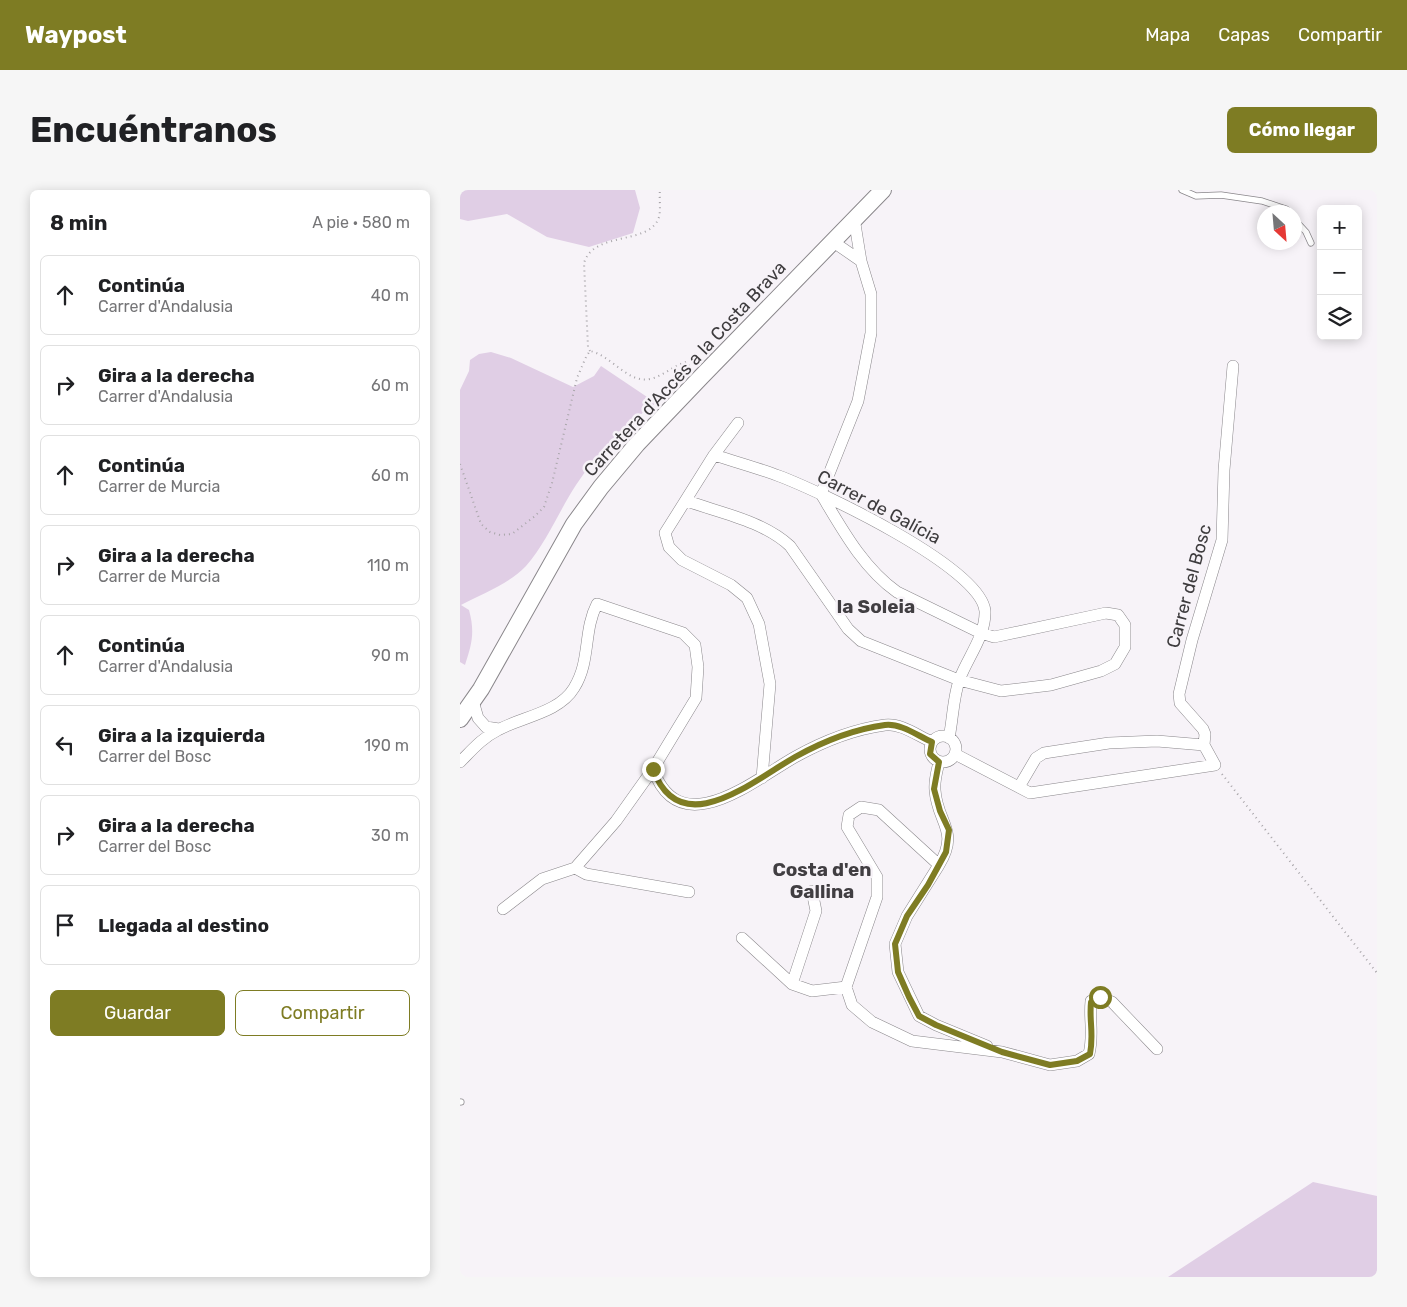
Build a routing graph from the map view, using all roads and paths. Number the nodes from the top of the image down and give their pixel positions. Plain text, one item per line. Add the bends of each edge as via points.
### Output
1 (660, 190) edge
2 (883, 190) edge
3 (1182, 190) edge
4 (1274, 205) edge
5 (854, 218) junction
6 (1302, 228) edge
7 (832, 241) junction
8 (1311, 244) dead end
9 (861, 261) junction
10 (590, 351) junction
11 (1234, 366) dead end
12 (700, 377) junction
13 (738, 423) dead end
14 (714, 455) junction
15 (460, 464) edge
16 (821, 494) junction
17 (686, 500) junction
18 (981, 634) junction
19 (959, 680) junction
20 (473, 701) junction
21 (460, 719) edge
22 (499, 729) junction
23 (949, 738) junction
24 (932, 742) junction
25 (1204, 745) junction
26 (955, 754) junction
27 (460, 762) edge
28 (939, 762) junction
29 (1215, 765) junction
30 (653, 769) junction
31 (762, 778) junction
32 (1019, 787) junction
33 (938, 865) junction
34 (575, 868) junction
35 (812, 891) dead end
36 (690, 892) dead end
37 (502, 908) dead end
38 (742, 938) dead end
39 (1377, 973) edge
40 (792, 984) junction
41 (846, 987) junction
42 (1157, 1049) dead end
43 (1002, 1052) junction

1 - 10 path via 659,217 654,226 594,247 587,254 584,263
2 - 5 main road, Carretera d'Accés a la Costa Brava
3 - 4 lane via 1196,196 1221,194
5 - 7 main road, Carretera d'Accés a la Costa Brava
5 - 9 street
6 - 8 lane
7 - 9 street
7 - 12 main road, Carretera d'Accés a la Costa Brava
9 - 16 street via 871,294 872,333 858,401
10 - 12 path via 597,352 642,380 650,380 686,362
10 - 15 path via 577,378 552,484 544,507 535,516 512,534 490,532 481,524
11 - 25 street, Carrer del Bosc via 1224,470 1222,540 1179,694 1180,702 1203,729
12 - 20 main road, Carretera d'Accés a la Costa Brava via 637,444 574,524
13 - 14 street
14 - 16 street, Carrer de Galícia
14 - 17 street
16 - 18 street via 850,543 884,583
16 - 18 street, Carrer de Galícia via 933,554 966,582 982,602 985,612
17 - 19 street via 779,536 790,546 848,629 861,641
17 - 31 street via 665,533 669,547 682,560 731,585 747,598 759,624 770,684
18 - 19 street, Carrer de Galícia
18 - 19 street via 994,637 1106,613 1118,615 1125,624 1125,647 1114,664 1101,671 1051,685 1001,691
19 - 23 street, Carrer de Galícia
20 - 21 main road, Carretera d'Accés a la Costa Brava
20 - 22 street via 478,718 486,727
22 - 27 street via 485,737
22 - 30 street via 556,705 573,691 582,675 591,616 597,604 683,633 695,645 698,667 696,698
23 - 24 street via 940,737
23 - 26 street via 955,745
24 - 28 street via 930,754
24 - 31 street via 905,729 887,725 822,743
25 - 29 street
25 - 32 street via 1158,741 1109,743 1044,753 1036,758
26 - 28 street via 948,761
26 - 32 street
28 - 33 street via 934,789 949,830 946,852
29 - 32 street via 1030,793
29 - 39 path
30 - 31 street via 657,781 673,799 688,804 710,803 730,796
30 - 34 street via 616,821
33 - 41 street via 879,810 861,807 850,815 848,827 876,877 876,897
33 - 43 street via 907,916 895,944 898,972 919,1016
34 - 36 street via 586,874
34 - 37 street via 542,879
35 - 40 street via 816,911
38 - 40 street
40 - 41 street via 812,992
41 - 43 street via 852,1005 872,1022 912,1041
42 - 43 street via 1112,1002 1100,997 1091,1002 1093,1038 1090,1054 1077,1061 1050,1065

